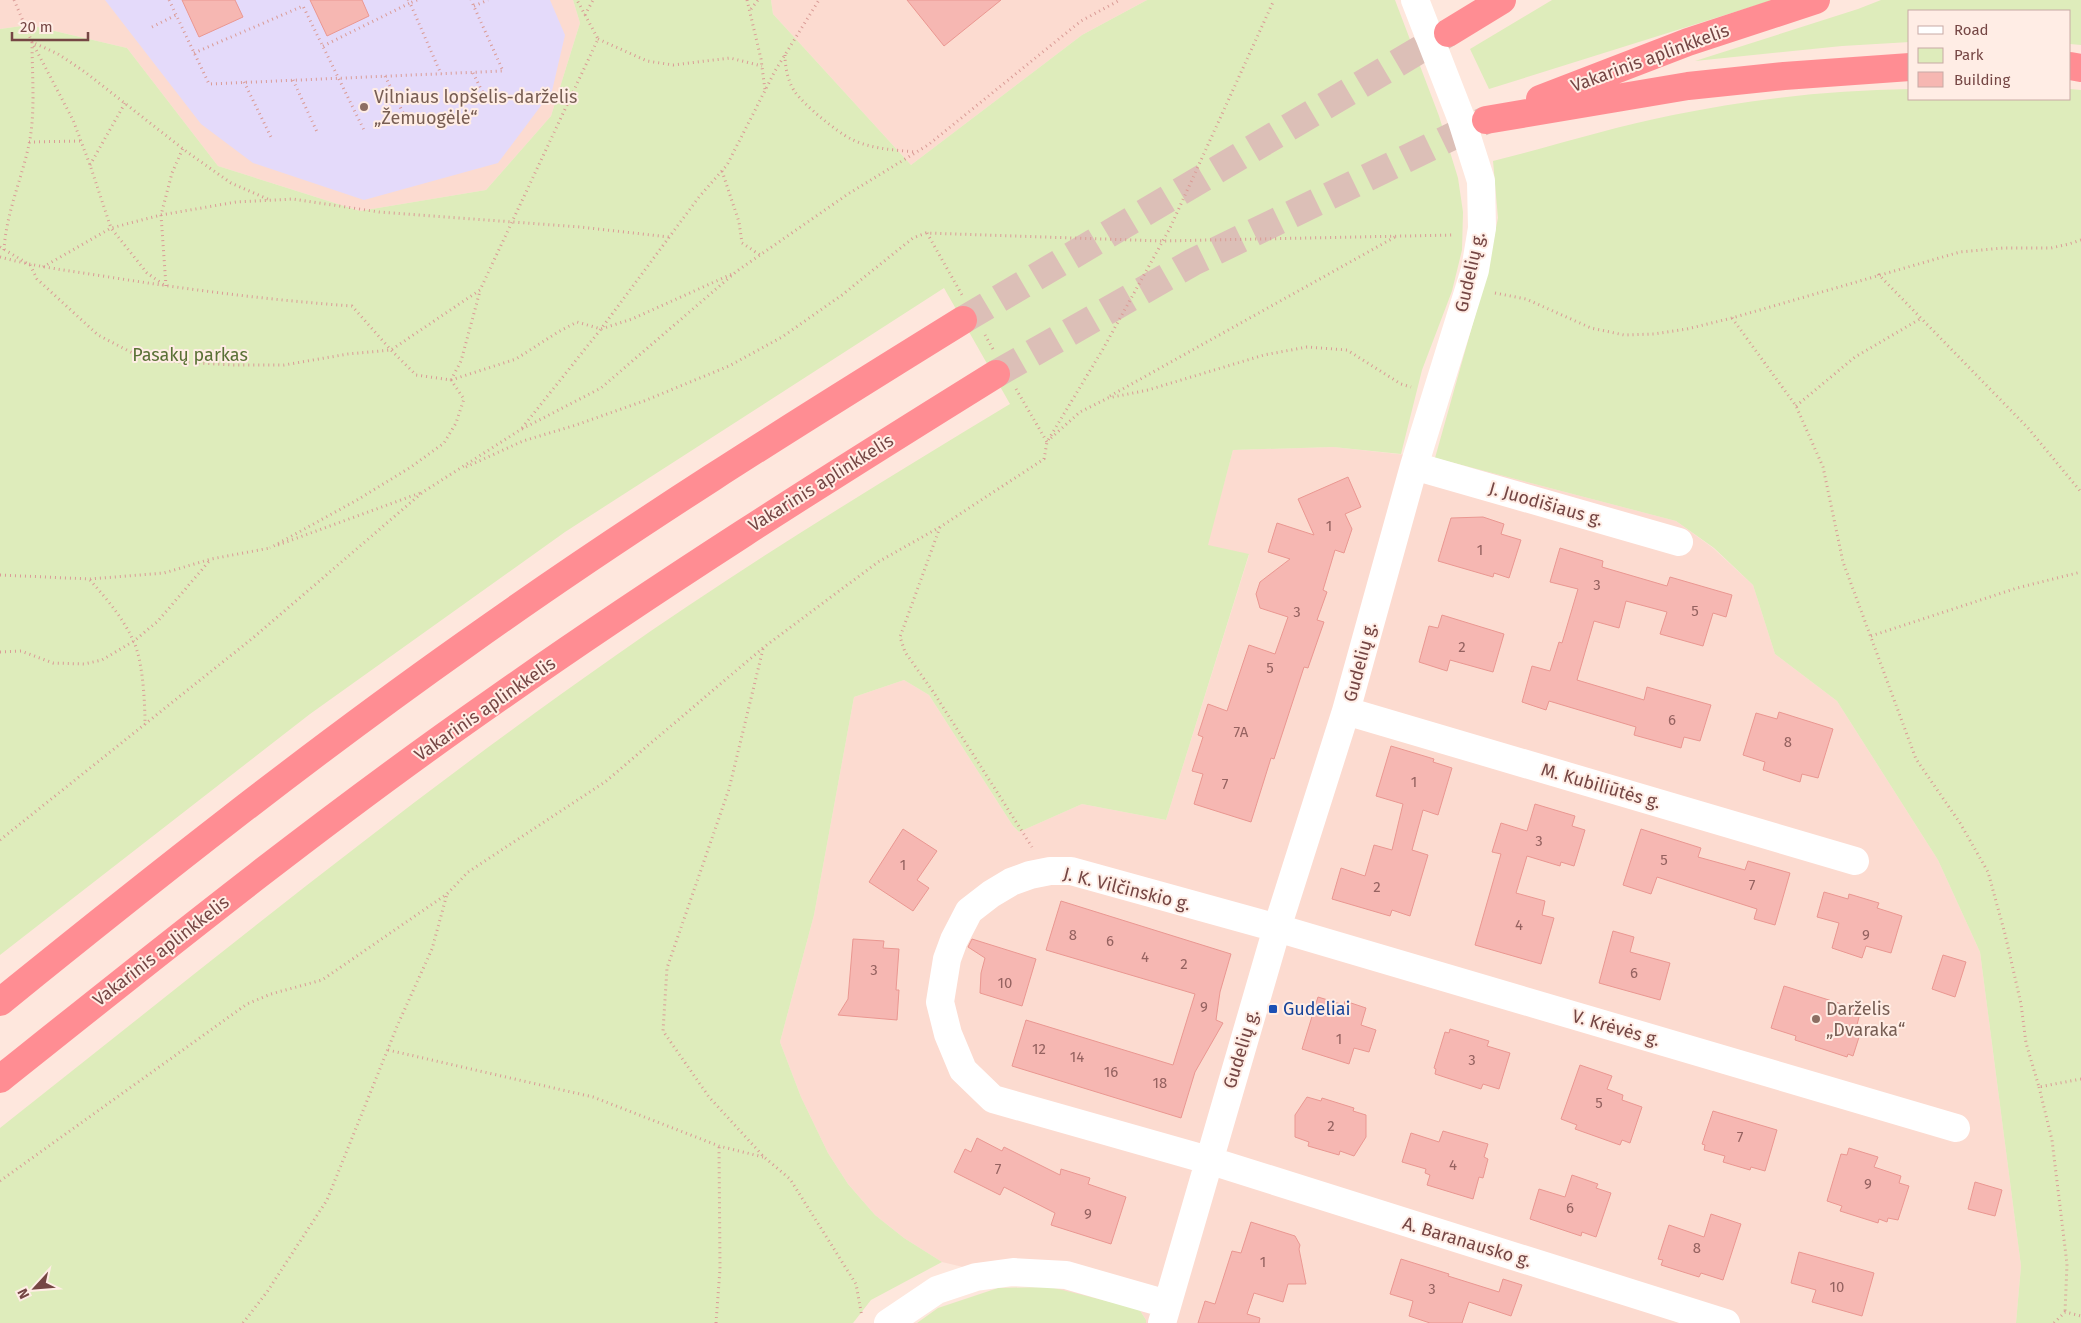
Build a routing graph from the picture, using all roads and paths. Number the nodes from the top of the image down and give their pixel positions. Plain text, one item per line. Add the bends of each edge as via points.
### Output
1 (14, 0) edge
2 (169, 0) edge
3 (417, 0) edge
4 (471, 0) edge
5 (488, 0) edge
6 (577, 0) edge
7 (593, 0) edge
8 (747, 0) edge
9 (758, 0) edge
10 (820, 0) edge
11 (1120, 0) edge
12 (1274, 0) edge
13 (1416, 0) edge
14 (1502, 0) edge
15 (1816, 0) edge
16 (409, 2) edge
17 (474, 6) junction
18 (750, 9) junction
19 (176, 15) junction
20 (584, 15) junction
21 (152, 27) dead end
22 (1448, 33) tunnel mouth
23 (598, 39) junction
24 (32, 42) junction
25 (323, 46) junction
26 (194, 52) junction
27 (785, 54) junction
28 (762, 66) junction
29 (1908, 67) edge
30 (473, 73) junction
31 (441, 74) junction
32 (386, 76) junction
33 (339, 78) junction
34 (293, 80) junction
35 (244, 82) junction
36 (765, 90) junction
37 (484, 97) dead end
38 (125, 103) junction
39 (409, 125) dead end
40 (364, 130) dead end
41 (318, 134) dead end
42 (271, 137) dead end
43 (81, 141) junction
44 (29, 142) junction
45 (183, 148) junction
46 (916, 152) junction
47 (90, 165) junction
48 (722, 170) junction
49 (270, 200) junction
50 (161, 216) junction
51 (511, 222) junction
52 (111, 228) junction
53 (926, 233) junction
54 (1481, 234) junction
55 (1396, 236) junction
56 (669, 237) junction
57 (2081, 240) edge
58 (1162, 242) junction
59 (0, 247) edge
60 (4, 250) junction
61 (760, 255) junction
62 (0, 257) edge
63 (30, 265) junction
64 (42, 267) junction
65 (737, 272) junction
66 (1878, 274) junction
67 (166, 286) junction
68 (1470, 288) junction
69 (480, 290) junction
70 (971, 318) junction
71 (1732, 318) junction
72 (1920, 320) junction
73 (601, 329) junction
74 (392, 350) junction
75 (1001, 369) junction
76 (451, 380) junction
77 (1437, 394) junction
78 (1108, 398) junction
79 (1796, 406) junction
80 (520, 430) junction
81 (1047, 442) junction
82 (1414, 466) junction
83 (456, 471) junction
84 (423, 492) junction
85 (2081, 492) edge
86 (940, 527) junction
87 (1679, 542) dead end
88 (270, 548) junction
89 (211, 559) junction
90 (2081, 572) edge
91 (0, 575) edge
92 (90, 579) junction
93 (1871, 636) junction
94 (134, 641) junction
95 (764, 648) junction
96 (0, 652) edge
97 (1346, 711) junction
98 (145, 725) junction
99 (0, 840) edge
100 (1855, 861) dead end
101 (1050, 871) junction
102 (447, 894) junction
103 (1277, 928) junction
104 (0, 1002) edge
105 (388, 1050) junction
106 (0, 1079) edge
107 (2081, 1079) edge
108 (2039, 1087) junction
109 (1956, 1128) dead end
110 (719, 1146) junction
111 (764, 1158) junction
112 (1208, 1160) junction
113 (0, 1181) edge
114 (2064, 1312) junction
115 (1164, 1314) edge
116 (2081, 1316) edge
117 (243, 1323) edge
118 (716, 1323) edge
119 (863, 1323) edge
120 (888, 1323) edge
121 (1726, 1323) edge
122 (2054, 1323) edge

1 - 24 path
2 - 19 path
3 - 16 path
4 - 17 path
5 - 17 path
6 - 20 path
7 - 20 path
8 - 18 path
9 - 18 path
10 - 27 path
11 - 46 path via 1081,21
12 - 58 path
13 - 54 street, Gudelių g. via 1481,181
14 - 22 highway
15 - 29 highway, Vakarinis aplinkkelis via 1688,42 1486,120 1688,86
16 - 25 path
16 - 31 path
17 - 30 path via 503,71
18 - 28 path
19 - 21 path
19 - 26 path
20 - 23 path
23 - 28 path via 647,61 673,65 730,58
23 - 51 path
24 - 38 path via 86,72
24 - 43 path
24 - 44 path via 33,99
25 - 26 path via 303,6
25 - 33 path
26 - 35 path via 209,84
27 - 36 path
27 - 46 path via 785,67 794,92 817,114 851,139 883,149
28 - 36 path
30 - 31 path
30 - 37 path
31 - 32 path
32 - 33 path
32 - 39 path
33 - 34 path
33 - 40 path
34 - 35 path
34 - 41 path
35 - 42 path
36 - 48 path
38 - 45 path
38 - 47 path
43 - 44 path
43 - 47 path
44 - 60 path via 5,229
45 - 49 path via 231,183
45 - 50 path via 172,173
46 - 61 path
47 - 52 path
48 - 56 path
48 - 61 path via 739,222 742,243
49 - 50 path via 236,202
49 - 51 path via 293,199 379,212
50 - 52 path
50 - 67 path
51 - 56 path
51 - 69 path
52 - 64 path
52 - 67 path via 147,273
53 - 58 path
53 - 70 path
53 - 83 path via 913,238 842,295 782,337 729,366 644,401 523,441
54 - 55 path
54 - 68 street, Gudelių g.
55 - 58 path
55 - 78 path
56 - 73 path
57 - 66 path via 2051,248 1960,252
58 - 81 path via 1103,350
59 - 60 path
60 - 63 path
61 - 65 path
62 - 63 path
63 - 64 path
63 - 74 path via 37,279 98,335 146,360 284,365
64 - 67 path
65 - 73 path via 632,319
65 - 80 path via 601,388
66 - 71 path
66 - 72 path
67 - 74 path via 269,300 352,306
68 - 71 path via 1526,299 1591,328 1624,335 1687,329
68 - 77 street, Gudelių g.
69 - 74 path
69 - 76 path via 461,361
70 - 75 path
70 - 104 highway via 764,444 466,644 293,772
71 - 79 path
72 - 79 path via 1855,357
72 - 85 path via 2028,428
73 - 76 path via 577,322 516,359
73 - 80 path
74 - 76 path via 416,375
75 - 81 path
75 - 106 highway, Vakarinis aplinkkelis via 793,500 496,699 347,807
76 - 88 path via 464,399 456,423 444,443 411,467
77 - 78 path via 1401,384 1347,350 1307,348 1264,356 1148,390
77 - 82 street, Gudelių g.
78 - 81 path via 1080,412
79 - 93 path via 1823,467 1843,562
80 - 83 path
81 - 86 path via 1044,459
82 - 87 street, J. Juodišiaus g.
82 - 97 street, Gudelių g.
83 - 84 path
84 - 88 path
84 - 98 path via 254,637
86 - 95 path via 878,562
86 - 101 path via 900,637 904,652
88 - 89 path
89 - 92 path via 164,573
89 - 94 path via 158,621
90 - 93 path via 2017,588
91 - 92 path
92 - 94 path via 108,600
93 - 108 path via 1916,759 1960,823 1988,872
94 - 96 path via 102,660 84,664 53,664 21,651
94 - 98 path
95 - 102 path via 605,782 468,872
95 - 111 path via 729,789 666,968 663,1032 709,1096
97 - 100 street, M. Kubiliūtės g.
97 - 103 street, Gudelių g.
98 - 99 path
101 - 103 street, J. K. Vilčinskio g. via 1071,871
101 - 112 street, J. K. Vilčinskio g. via 1011,882 990,894 969,912 954,940 947,959 940,1002 948,1034 963,1070 993,1098
102 - 105 path via 432,949
102 - 113 path via 322,980 247,1004
103 - 109 street, V. Krėvės g.
103 - 112 street, Gudelių g.
105 - 110 path via 593,1097
105 - 117 path via 327,1200
107 - 108 path
108 - 114 path via 2052,1140 2068,1264
110 - 111 path
110 - 118 path via 720,1269
111 - 119 path via 790,1179 856,1284
112 - 115 street, Gudelių g.
112 - 121 street, A. Baranausko g.
114 - 116 path
114 - 122 path
115 - 120 street via 1066,1275 1013,1272 976,1277 937,1290

